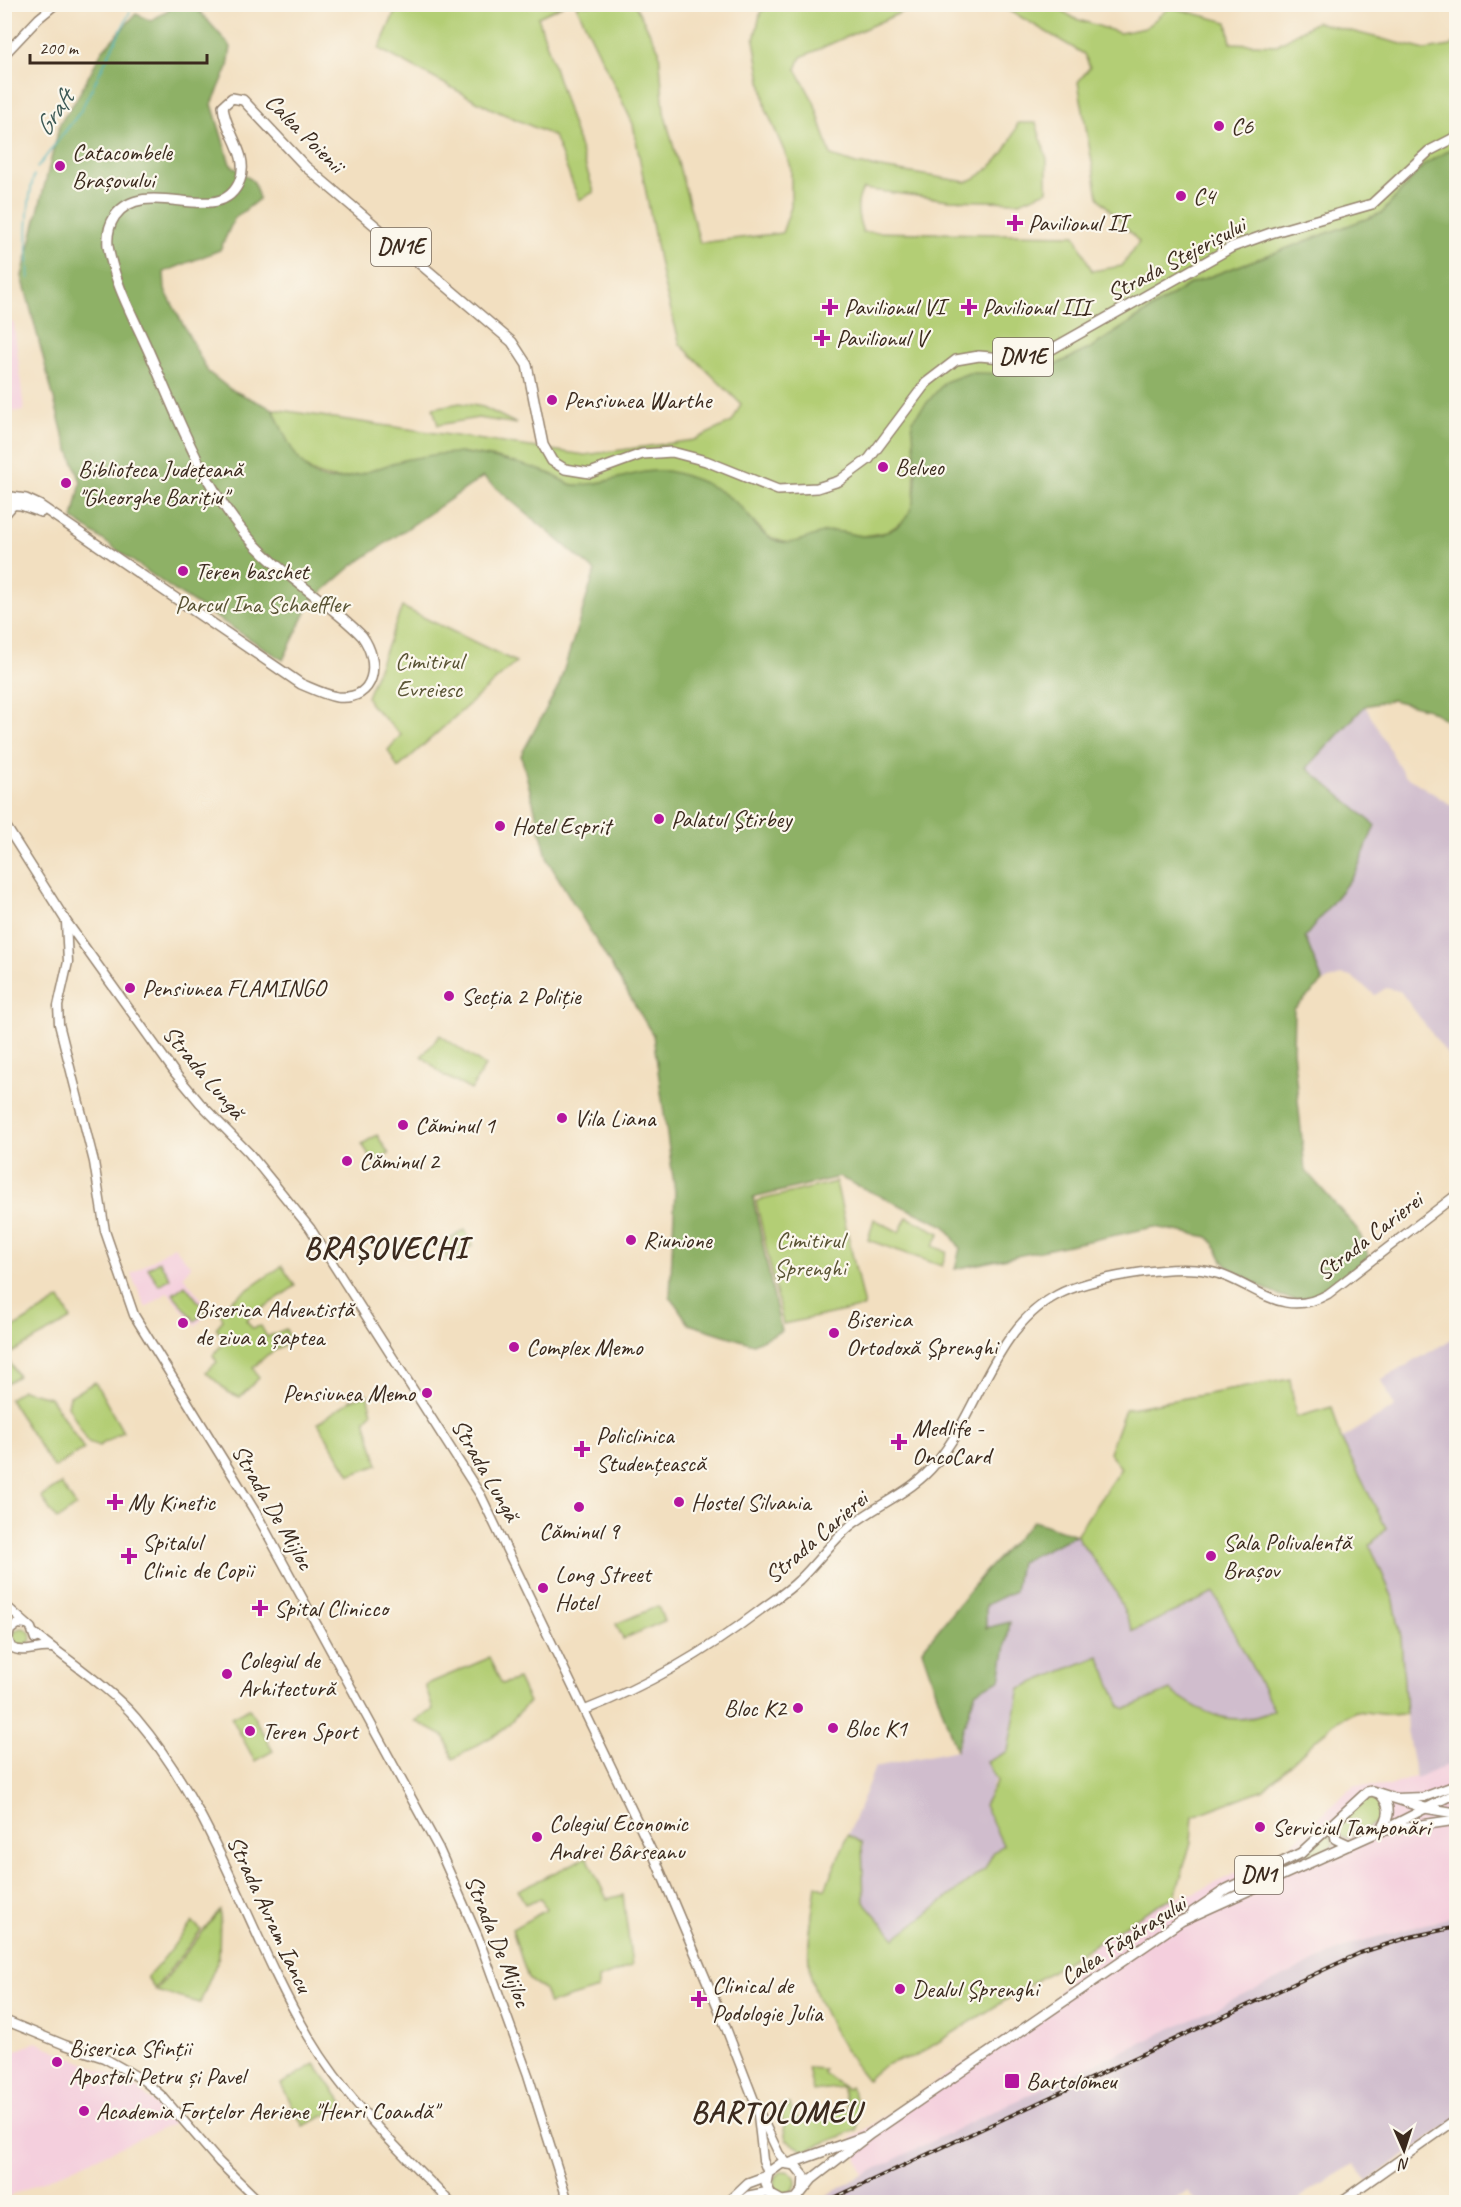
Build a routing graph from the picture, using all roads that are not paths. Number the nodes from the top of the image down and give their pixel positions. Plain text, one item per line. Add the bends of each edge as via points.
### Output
1 (56, 4) edge
2 (4, 55) edge
3 (1456, 137) edge
4 (771, 488) joint
5 (4, 495) edge
6 (12, 502) edge
7 (4, 515) edge
8 (4, 823) edge
9 (66, 921) junction
10 (69, 951) junction
11 (87, 951) junction
12 (1456, 1195) edge
13 (5, 1605) edge
14 (27, 1625) junction
15 (12, 1628) junction
16 (34, 1634) junction
17 (51, 1648) junction
18 (28, 1649) junction
19 (585, 1710) junction
20 (1456, 1785) edge
21 (1379, 1793) junction
22 (1456, 1793) edge
23 (1395, 1799) junction
24 (1425, 1808) junction
25 (1456, 1813) edge
26 (1456, 1820) edge
27 (1333, 1824) junction
28 (1380, 1832) junction
29 (1349, 1845) junction
30 (1181, 1921) junction
31 (4, 2020) edge
32 (757, 2108) junction
33 (1456, 2120) edge
34 (870, 2134) junction
35 (789, 2163) junction
36 (767, 2174) junction
37 (803, 2190) junction
38 (770, 2197) edge
39 (260, 2202) edge
40 (450, 2202) edge
41 (568, 2202) edge
42 (728, 2202) edge
43 (741, 2202) edge
44 (789, 2202) edge
45 (1340, 2202) edge

1 - 2 main road
3 - 4 main road, Strada Stejerișului / DN1E via 1429,151 1372,204 1232,247 1052,349 1015,359 979,356 956,360 932,376 878,450 860,468 817,489
4 - 6 main road, Calea Poienii / DN1E via 706,461 672,452 642,454 590,473 558,466 543,445 527,365 512,342 306,167 243,100 232,98 223,106 243,168 236,188 214,202 138,200 116,215 109,229 108,244 134,318 200,465 228,513 272,563 354,627 372,650 375,662 368,684 357,693 337,697 301,684 32,501
5 - 6 main road, DN1E
6 - 7 main road
8 - 9 main road, Strada Lungă
9 - 10 main road, Strada Lungă
9 - 11 main road, Strada Lungă
10 - 11 main road
10 - 41 main road, Strada De Mijloc via 58,1006 59,1024 94,1162 105,1231 123,1288 142,1330 256,1513 439,1849 486,1957
11 - 19 main road, Strada Lungă via 191,1094 249,1153 310,1228 481,1496
12 - 19 main road, Strada Carierei via 1328,1294 1311,1302 1273,1300 1221,1274 1183,1268 1078,1286 1048,1300 1030,1314 1009,1340 942,1455 920,1479 853,1524 800,1580 722,1639 639,1688
13 - 14 main road
13 - 15 main road via 13,1618
14 - 15 main road
14 - 16 main road
15 - 18 main road via 8,1634 10,1644 19,1651
16 - 17 main road, Strada Avram Iancu
16 - 18 main road
17 - 18 main road
17 - 40 main road, Strada Avram Iancu via 115,1697 155,1745 187,1790 216,1844 279,1983 314,2045 371,2119
19 - 32 main road, Strada Lungă via 653,1854
20 - 23 main road via 1424,1797
21 - 23 main road
21 - 27 main road, DN1 via 1362,1794
21 - 28 main road via 1389,1813
22 - 24 main road
23 - 24 main road
24 - 25 main road
24 - 28 main road
26 - 28 main road, Calea Făgărașului / DN1
27 - 29 main road via 1336,1839
27 - 30 main road, DN1 via 1293,1859 1227,1889
28 - 29 main road, Calea Făgărașului / DN1
29 - 30 main road, Calea Făgărașului / DN1
30 - 34 main road, Calea Făgărașului / DN1
31 - 39 main road via 134,2073 163,2097
32 - 35 main road, Strada Lungă via 779,2154
32 - 36 main road, Strada Lungă
33 - 45 main road
34 - 35 main road, Calea Făgărașului / DN1
34 - 37 main road, Calea Făgărașului / DN1
35 - 36 main road, DN1 via 774,2166
35 - 37 main road via 804,2176
36 - 38 main road
36 - 42 main road, DN1 via 748,2183
37 - 44 main road, DN1
38 - 43 main road via 754,2194
38 - 44 main road, DN1

